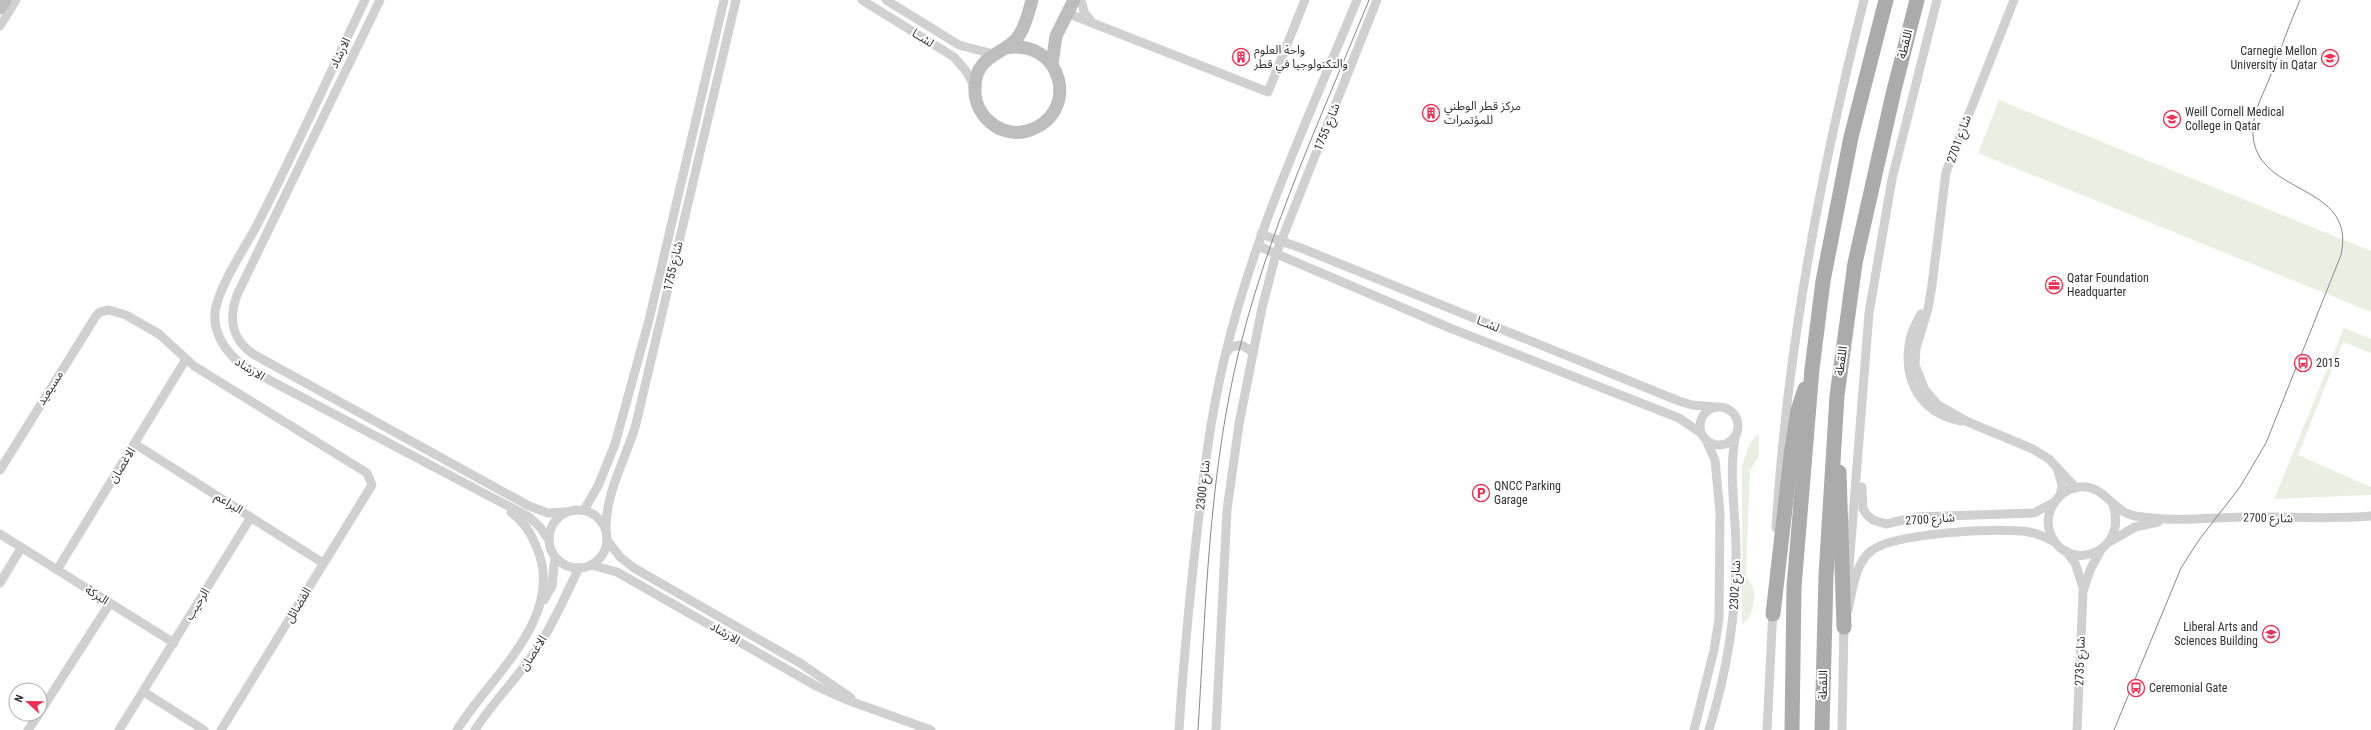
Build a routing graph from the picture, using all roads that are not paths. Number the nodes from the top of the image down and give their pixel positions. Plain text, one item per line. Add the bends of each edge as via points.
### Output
1 (5, 0) edge
2 (16, 0) edge
3 (365, 0) edge
4 (380, 0) edge
5 (724, 0) edge
6 (736, 0) edge
7 (862, 0) edge
8 (886, 0) edge
9 (1305, 0) edge
10 (1357, 0) edge
11 (1377, 0) edge
12 (1864, 0) edge
13 (1886, 0) edge
14 (1917, 0) edge
15 (1938, 0) edge
16 (2014, 0) edge
17 (1028, 4) edge
18 (1075, 5) edge
19 (0, 8) edge
20 (1092, 22) junction
21 (0, 26) edge
22 (1005, 48) junction
23 (993, 54) junction
24 (1052, 64) junction
25 (975, 87) junction
26 (1261, 234) junction
27 (1282, 241) junction
28 (1258, 246) junction
29 (1276, 254) junction
30 (1225, 354) junction
31 (1253, 354) junction
32 (186, 359) junction
33 (1812, 369) junction
34 (1716, 407) junction
35 (1834, 423) junction
36 (1860, 430) junction
37 (1701, 433) junction
38 (1735, 438) junction
39 (1707, 442) junction
40 (135, 444) junction
41 (2056, 465) junction
42 (0, 470) edge
43 (2076, 488) junction
44 (2058, 498) junction
45 (502, 505) junction
46 (2113, 505) junction
47 (584, 510) junction
48 (566, 512) junction
49 (2371, 516) edge
50 (251, 517) junction
51 (2165, 520) junction
52 (606, 530) junction
53 (0, 534) edge
54 (549, 540) junction
55 (607, 540) junction
56 (2109, 543) junction
57 (2058, 546) junction
58 (21, 548) junction
59 (2101, 550) junction
60 (2066, 551) junction
61 (555, 558) junction
62 (323, 563) junction
63 (591, 565) junction
64 (579, 568) junction
65 (57, 570) junction
66 (0, 583) edge
67 (2083, 592) junction
68 (110, 603) junction
69 (537, 612) junction
70 (1773, 614) junction
71 (1844, 626) junction
72 (174, 643) junction
73 (144, 692) junction
74 (48, 699) edge
75 (859, 703) junction
76 (119, 730) edge
77 (204, 730) edge
78 (221, 730) edge
79 (457, 730) edge
80 (475, 730) edge
81 (931, 730) edge
82 (1179, 730) edge
83 (1216, 730) edge
84 (1694, 730) edge
85 (1710, 730) edge
86 (1768, 730) edge
87 (1792, 730) edge
88 (1822, 730) edge
89 (1842, 730) edge
90 (2078, 730) edge

1 - 19 street
2 - 21 street
3 - 45 street, الارشاد via 224,288 215,312 217,330 225,350 243,366
4 - 48 street, الارشاد via 237,295 232,314 234,332 239,341 254,354 417,446 529,506 548,513
5 - 47 street, شارع 1755 via 649,320 615,444 598,486
6 - 52 street, شارع 1755 via 636,424 608,501
7 - 25 street, لشــا via 954,57
8 - 23 street, لشــا via 959,45
9 - 20 street via 1268,92
10 - 26 street, شارع 1755
11 - 27 street, شارع 1755
12 - 70 street via 1820,187 1799,312 1780,460
13 - 33 main road via 1851,137 1823,281
14 - 35 main road, اللقطة via 1855,264
15 - 36 street, اللقطة via 1892,179 1869,313
16 - 41 street, شارع 2701 via 1946,172 1932,285 1910,338 1909,369 1919,399 1930,408 1949,419 1968,422 2033,449
17 - 22 street via 1019,36
18 - 20 street
18 - 20 street
18 - 24 street via 1055,40
22 - 23 street
22 - 24 street via 1031,48
23 - 25 street via 980,68
24 - 25 street via 1060,86 1055,110 1034,129 1025,132 1006,130 989,121 978,106
26 - 27 street, لشــا
26 - 28 street, شارع 1755
27 - 29 street, شارع 1755
27 - 34 street, لشــا via 1679,401
28 - 29 street, لشــا
28 - 30 street, شارع 2300
29 - 31 street
29 - 37 street, لشــا via 1450,328 1678,418
30 - 31 street via 1231,347 1241,345
30 - 82 street, شارع 2300 via 1213,408 1203,482
31 - 83 street via 1239,424 1227,510
32 - 40 street, الاغصان
32 - 42 street, مسيعيد via 159,334 126,315 104,310 96,316
32 - 62 street, الفضائل via 361,469 371,479 372,484
33 - 70 main road via 1798,410
33 - 87 main road via 1794,587
34 - 37 street via 1710,408 1702,416
34 - 38 street via 1728,408 1736,416 1739,427
35 - 71 main road via 1840,482
35 - 88 main road, اللقطة via 1826,576
36 - 44 street, شارع 2700 via 1863,509 1867,515 1880,523 1916,517 2034,513
36 - 71 street, اللقطة
37 - 39 street
38 - 39 street via 1725,445 1718,446
38 - 85 street, شارع 2302 via 1731,458 1736,559 1733,623 1720,694
39 - 84 street, شارع 2302 via 1716,465 1720,513 1719,619
40 - 50 street, البراعم
40 - 65 street, الاغصان
41 - 43 street, شارع 2701
41 - 44 street via 2062,485
43 - 44 street
43 - 46 street via 2099,491
44 - 57 street via 2050,511 2048,524 2051,536
45 - 54 street, الارشاد via 535,522
45 - 69 street, الاغصان via 525,525 539,552 544,582 543,598
46 - 51 street, شارع 2700 via 2132,516
46 - 56 street via 2116,525
47 - 48 street
47 - 52 street via 600,520
48 - 54 street via 553,523
49 - 51 street, شارع 2700
50 - 62 street, البراعم
50 - 72 street, الرحيب
51 - 56 street, شارع 2700 via 2135,527
52 - 55 street
53 - 58 street, البركة
54 - 61 street
55 - 63 street via 602,555
55 - 75 street, الارشاد via 620,557 634,568 800,663
56 - 59 street
57 - 60 street
57 - 71 street, شارع 2700 via 2042,535 2016,531 1929,534 1880,544 1861,562
58 - 65 street, البركة
58 - 66 street
59 - 60 street via 2084,555
59 - 67 street, شارع 2735 via 2090,570
60 - 67 street, شارع 2735 via 2079,570
61 - 64 street via 564,565
61 - 69 street, الاغصان via 552,586
62 - 78 street, الفضائل
63 - 64 street
63 - 75 street, الارشاد via 617,572 818,687
64 - 80 street, الاغصان via 539,646 519,675 488,709
65 - 68 street, البركة
67 - 90 street, شارع 2735
68 - 72 street, البركة
68 - 74 street
69 - 79 street, الاغصان via 524,639 503,670 472,707
70 - 86 street
71 - 89 street, اللقطة
72 - 73 street, الرحيب
73 - 76 street, الرحيب
73 - 77 street
75 - 81 street, الارشاد

